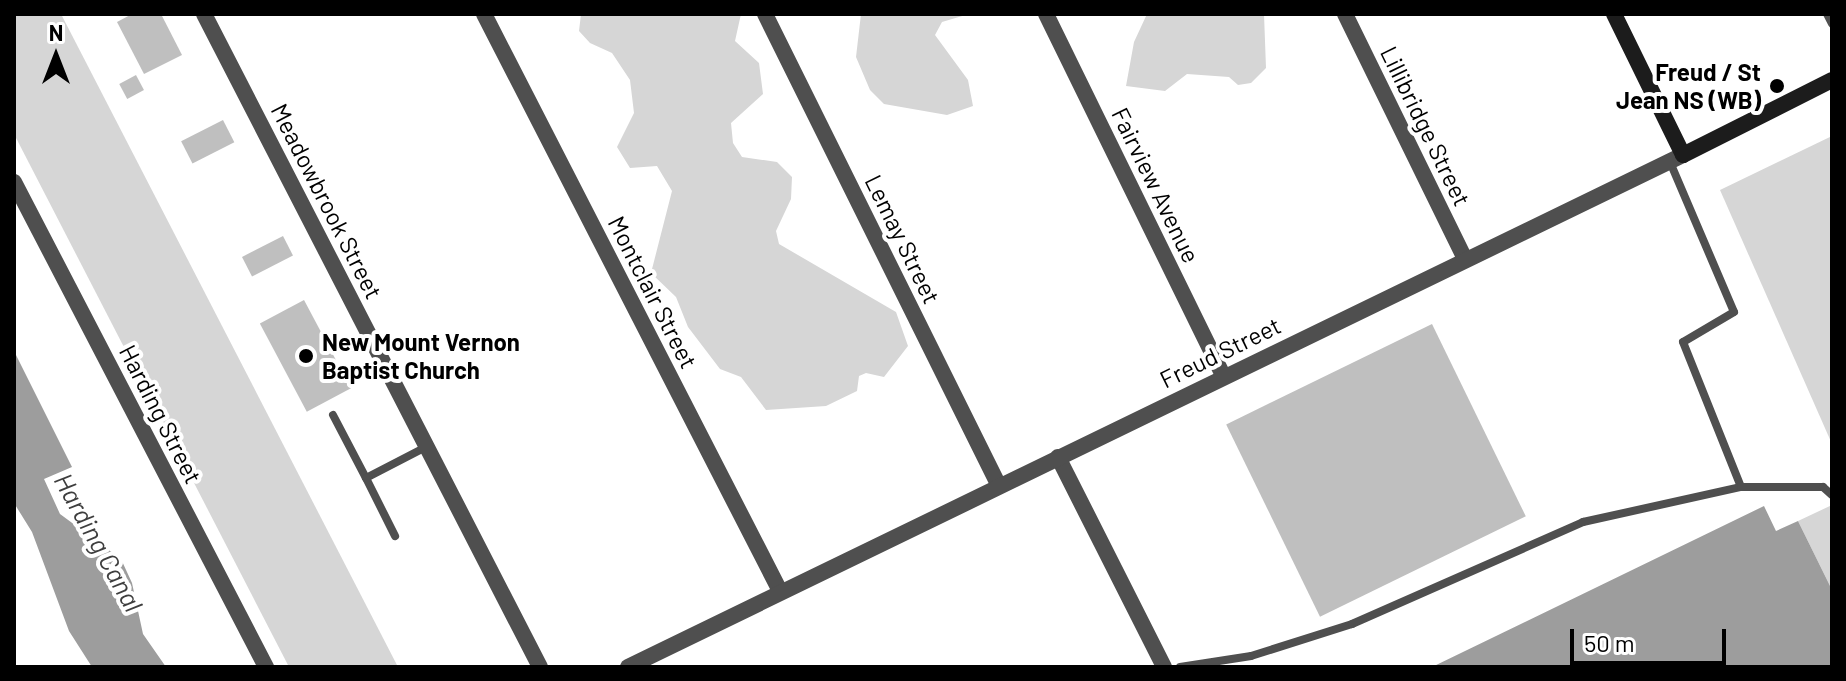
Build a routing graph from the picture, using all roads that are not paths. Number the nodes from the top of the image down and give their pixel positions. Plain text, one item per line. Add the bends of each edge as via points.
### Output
1 (204, 14) edge
2 (484, 14) edge
3 (765, 14) edge
4 (1046, 14) edge
5 (1345, 14) edge
6 (1614, 14) edge
7 (1827, 14) edge
8 (1832, 24) edge
9 (1832, 80) edge
10 (1676, 158) junction
11 (14, 182) edge
12 (1465, 259) junction
13 (1224, 377) junction
14 (333, 415) dead end
15 (427, 447) junction
16 (1058, 457) junction
17 (366, 478) junction
18 (999, 486) junction
19 (1741, 487) junction
20 (1832, 495) edge
21 (395, 536) dead end
22 (780, 591) junction
23 (266, 667) edge
24 (540, 667) edge
25 (628, 667) edge
26 (1164, 667) edge
27 (1180, 667) edge

1 - 15 street, Meadowbrook Street
2 - 22 street, Montclair Street
3 - 18 street, Lemay Street
4 - 13 street, Fairview Avenue
5 - 12 street, Lillibridge Street
6 - 10 street
7 - 8 lane
9 - 10 street, Freud Street
10 - 12 street, Freud Street
10 - 19 lane via 1734,312 1683,342
11 - 23 street, Harding Street
12 - 13 street, Freud Street
13 - 16 street, Freud Street
14 - 17 lane
15 - 17 lane
15 - 24 street, Meadowbrook Street
16 - 18 street, Freud Street
16 - 26 street
17 - 21 lane
18 - 22 street, Freud Street
19 - 20 lane via 1823,487
19 - 27 lane via 1583,522 1352,624 1251,656
22 - 25 street, Freud Street

